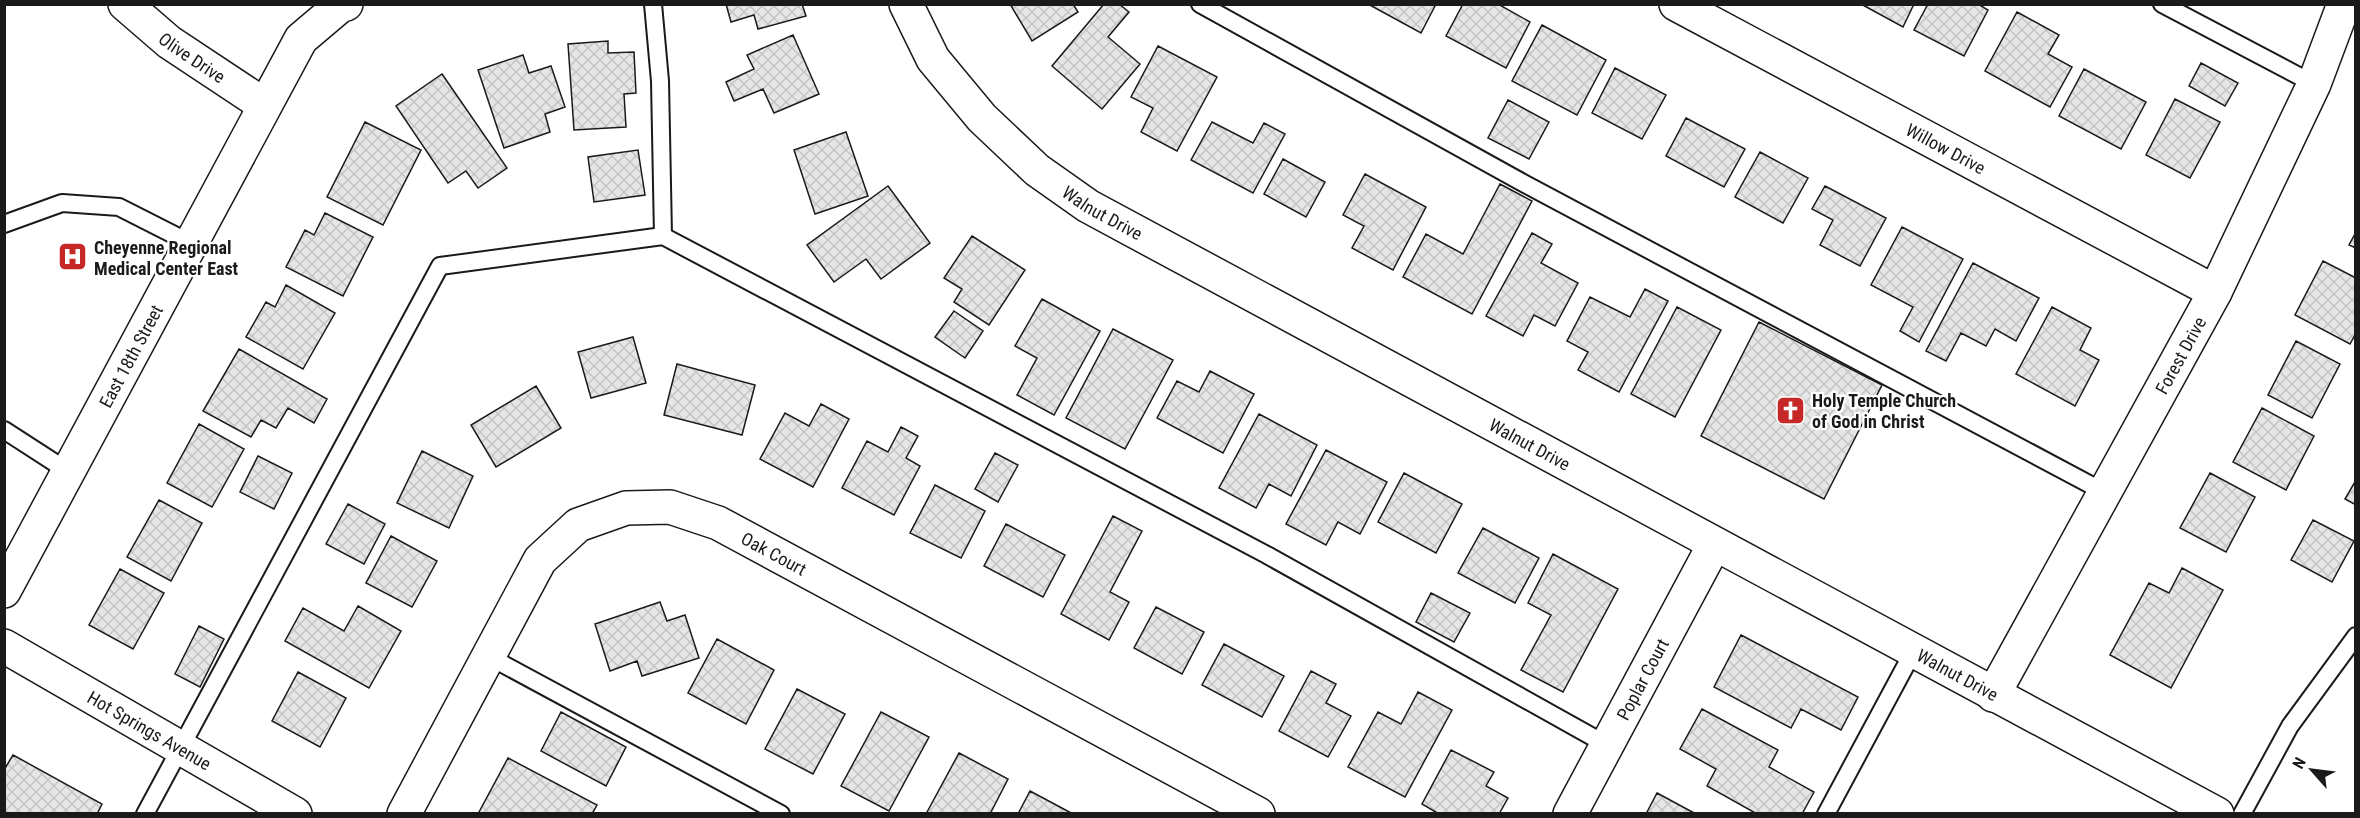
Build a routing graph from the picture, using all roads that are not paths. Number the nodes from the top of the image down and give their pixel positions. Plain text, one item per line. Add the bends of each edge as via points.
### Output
1 (653, 4) edge
2 (906, 4) edge
3 (1200, 4) edge
4 (1676, 4) edge
5 (2162, 4) edge
6 (2344, 4) edge
7 (342, 5) edge
8 (136, 8) edge
9 (2314, 84) junction
10 (264, 105) junction
11 (4, 224) edge
12 (663, 237) junction
13 (190, 243) junction
14 (2215, 292) junction
15 (4, 430) edge
16 (69, 472) junction
17 (2104, 492) junction
18 (1714, 545) junction
19 (4, 591) edge
20 (2355, 636) edge
21 (4, 646) edge
22 (1913, 652) junction
23 (488, 656) junction
24 (1993, 695) junction
25 (1606, 745) junction
26 (181, 748) junction
27 (145, 813) edge
28 (295, 813) edge
29 (404, 813) edge
30 (780, 813) edge
31 (1258, 813) edge
32 (1570, 813) edge
33 (1826, 813) edge
34 (2217, 813) edge
35 (2242, 813) edge

1 - 12 lane via 660,81
2 - 18 street, Walnut Drive via 933,59 982,118 1037,170 1088,206
3 - 17 lane via 1525,184
4 - 14 street, Willow Drive
5 - 9 lane
6 - 9 street, Forest Drive
7 - 10 street, East 18th Street via 301,39
8 - 10 street, Olive Drive via 169,42
9 - 14 street, Forest Drive
10 - 13 street, East 18th Street
11 - 13 lane via 62,203 119,207
12 - 25 lane via 1268,555
12 - 26 lane via 440,266
13 - 16 street, East 18th Street
14 - 17 street, Forest Drive
15 - 16 lane
16 - 19 street, East 18th Street
17 - 24 street, Forest Drive
18 - 22 street, Walnut Drive
18 - 25 street, Poplar Court
20 - 35 lane via 2290,726
21 - 26 street, Hot Springs Avenue
22 - 24 street, Walnut Drive
22 - 33 lane
23 - 29 street, Oak Court
23 - 30 lane
23 - 31 street, Oak Court via 540,560 578,525 626,508 670,507 718,523
24 - 34 street, Walnut Drive
25 - 32 street, Poplar Court
26 - 27 lane
26 - 28 street, Hot Springs Avenue

